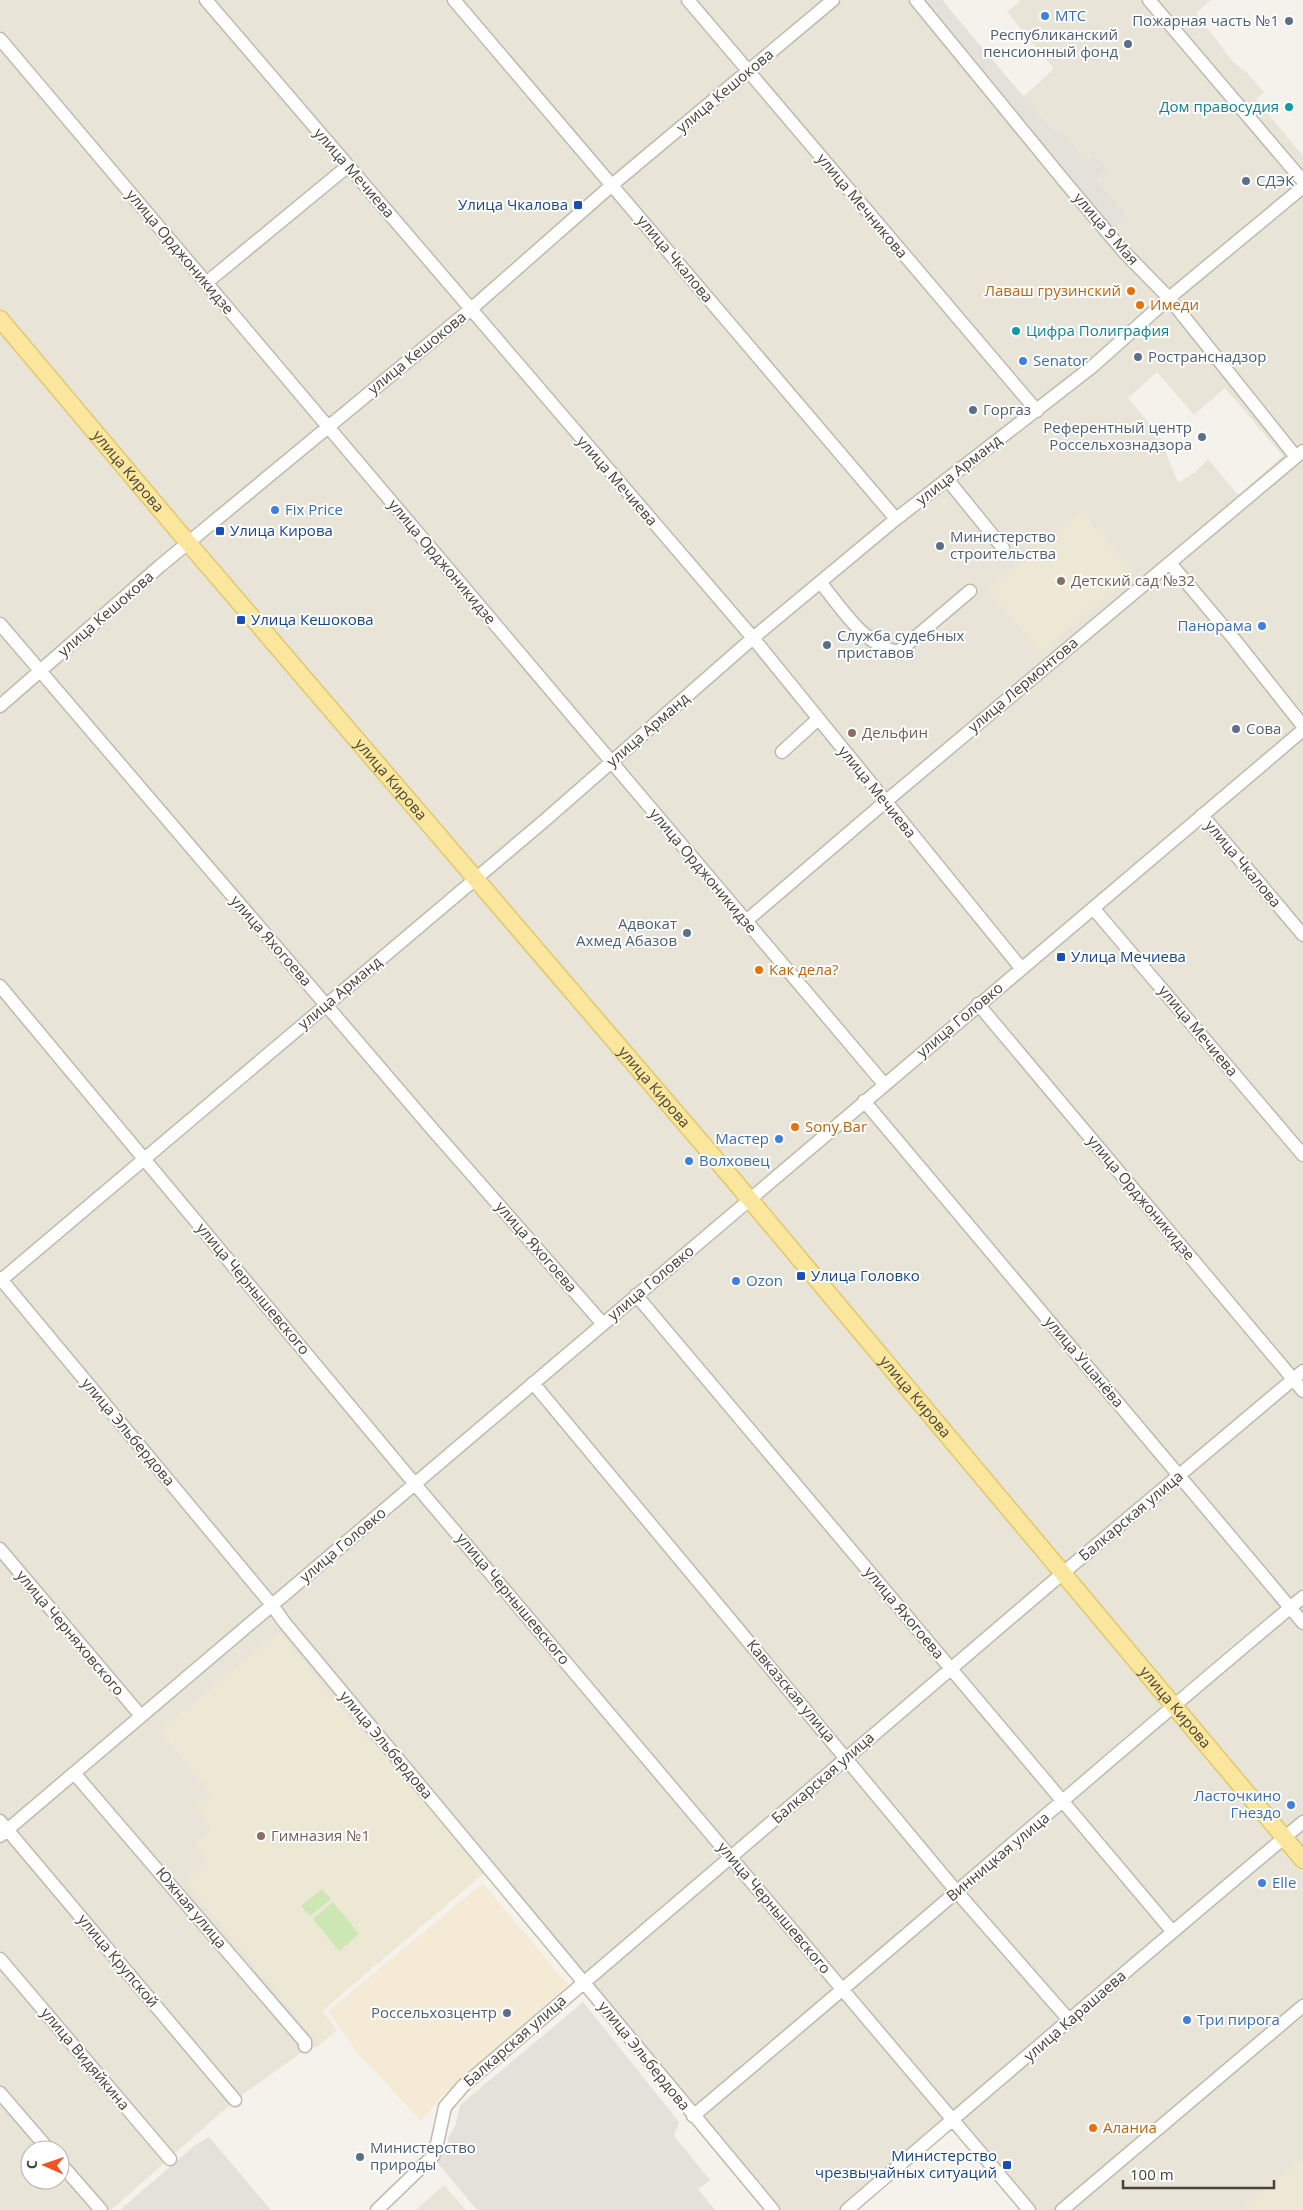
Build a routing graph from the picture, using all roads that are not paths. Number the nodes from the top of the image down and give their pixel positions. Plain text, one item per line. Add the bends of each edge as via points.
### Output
1 (206, 0) edge
2 (454, 0) edge
3 (688, 0) edge
4 (833, 0) edge
5 (916, 0) edge
6 (1149, 0) edge
7 (0, 39) edge
8 (749, 71) junction
9 (348, 166) junction
10 (1303, 181) edge
11 (612, 185) junction
12 (1303, 187) edge
13 (206, 283) junction
14 (1169, 298) junction
15 (471, 309) junction
16 (0, 319) edge
17 (1037, 411) junction
18 (328, 426) junction
19 (1299, 454) edge
20 (947, 479) junction
21 (896, 519) junction
22 (188, 543) junction
23 (1003, 548) dead end
24 (1170, 562) junction
25 (820, 582) junction
26 (970, 591) dead end
27 (0, 624) edge
28 (753, 638) junction
29 (40, 672) junction
30 (0, 706) edge
31 (818, 719) junction
32 (1303, 726) edge
33 (1303, 730) edge
34 (782, 752) dead end
35 (611, 762) junction
36 (884, 802) junction
37 (1202, 816) junction
38 (474, 880) junction
39 (1093, 908) junction
40 (746, 921) junction
41 (1303, 935) edge
42 (1021, 968) junction
43 (0, 986) edge
44 (326, 1004) junction
45 (978, 1004) junction
46 (884, 1084) junction
47 (864, 1102) junction
48 (1303, 1155) edge
49 (145, 1158) junction
50 (749, 1200) junction
51 (0, 1280) edge
52 (636, 1295) junction
53 (603, 1324) junction
54 (1298, 1375) edge
55 (533, 1383) junction
56 (1303, 1391) edge
57 (1179, 1476) junction
58 (414, 1483) junction
59 (0, 1549) edge
60 (1063, 1573) junction
61 (1303, 1596) edge
62 (272, 1605) junction
63 (1290, 1608) junction
64 (1303, 1623) edge
65 (950, 1669) junction
66 (1174, 1704) junction
67 (141, 1716) junction
68 (846, 1758) junction
69 (74, 1773) junction
70 (1062, 1802) junction
71 (1303, 1822) edge
72 (2, 1829) edge
73 (1284, 1838) junction
74 (731, 1857) junction
75 (1303, 1860) edge
76 (957, 1892) junction
77 (1172, 1931) junction
78 (0, 1959) edge
79 (584, 1982) junction
80 (843, 1990) junction
81 (1303, 2006) edge
82 (1070, 2021) junction
83 (305, 2046) dead end
84 (0, 2093) edge
85 (235, 2100) dead end
86 (693, 2116) junction
87 (953, 2119) junction
88 (40, 2140) edge
89 (170, 2159) dead end
90 (70, 2175) edge
91 (100, 2210) edge
92 (378, 2210) edge
93 (773, 2210) edge
94 (847, 2210) edge
95 (1029, 2210) edge
96 (1062, 2210) edge

1 - 9 street, улица Мечиева
2 - 11 street, улица Чкалова
3 - 8 street, улица Мечникова
4 - 8 street, улица Кешокова
5 - 14 street, улица 9 Мая via 1124,252
6 - 10 street
7 - 13 street, улица Орджоникидзе
8 - 11 street, улица Кешокова
8 - 17 street, улица Мечникова
9 - 13 street
9 - 15 street, улица Мечиева
11 - 15 street, улица Кешокова
11 - 21 street, улица Чкалова
12 - 14 street, улица Арманд
13 - 18 street, улица Орджоникидзе
14 - 17 street, улица Арманд
14 - 19 street, улица 9 Мая
15 - 18 street, улица Кешокова
15 - 28 street, улица Мечиева
16 - 22 main road, улица Кирова
17 - 20 street, улица Арманд
18 - 22 street, улица Кешокова
18 - 35 street, улица Орджоникидзе
19 - 24 street, улица Лермонтова
20 - 21 street, улица Арманд
20 - 23 street
21 - 25 street, улица Арманд
22 - 29 street, улица Кешокова
22 - 38 main road, улица Кирова
24 - 32 street
24 - 36 street, улица Лермонтова
25 - 26 street via 861,630 879,646 898,652
25 - 28 street, улица Арманд
27 - 29 street, улица Яхогоева
28 - 31 street, улица Мечиева
28 - 35 street, улица Арманд
29 - 30 street, улица Кешокова
29 - 44 street, улица Яхогоева
31 - 34 street
31 - 36 street, улица Мечиева
33 - 37 street, улица Головко
35 - 38 street, улица Арманд
35 - 40 street, улица Орджоникидзе
36 - 40 street, улица Лермонтова
36 - 42 street, улица Мечиева
37 - 39 street, улица Головко
37 - 41 street, улица Чкалова
38 - 44 street, улица Арманд
38 - 50 main road, улица Кирова
39 - 42 street, улица Головко
39 - 48 street, улица Мечиева
40 - 46 street, улица Орджоникидзе
42 - 45 street, улица Головко
43 - 49 street, улица Чернышевского
44 - 49 street, улица Арманд
44 - 53 street, улица Яхогоева
45 - 46 street, улица Головко
45 - 54 street, улица Орджоникидзе
46 - 47 street, улица Головко
47 - 50 street, улица Головко
47 - 57 street, улица Ушанёва
49 - 51 street, улица Арманд
49 - 58 street, улица Чернышевского
50 - 52 street, улица Головко
50 - 60 main road, улица Кирова
51 - 62 street, улица Эльбердова
52 - 53 street, улица Головко
52 - 65 street, улица Яхогоева
53 - 55 street, улица Головко
54 - 56 street, улица Орджоникидзе
54 - 57 street, Балкарская улица
55 - 58 street, улица Головко
55 - 68 street, Кавказская улица
57 - 60 street, Балкарская улица
57 - 63 street, улица Ушанёва
58 - 62 street, улица Головко
58 - 74 street, улица Чернышевского
59 - 67 street, улица Черняховского
60 - 65 street, Балкарская улица
60 - 66 main road, улица Кирова
61 - 63 street, Винницкая улица
62 - 67 street, улица Головко
62 - 79 street, улица Эльбердова
63 - 64 street, улица Ушанёва
63 - 66 street, Винницкая улица
65 - 68 street, Балкарская улица
65 - 70 street, улица Яхогоева
66 - 70 street, Винницкая улица
66 - 73 main road, улица Кирова
67 - 69 street, улица Головко
68 - 74 street, Балкарская улица
68 - 76 street, Кавказская улица
69 - 72 street, улица Головко
69 - 83 street, Южная улица via 305,2042
70 - 76 street, Винницкая улица
70 - 77 street, улица Яхогоева
71 - 73 street, улица Карашаева
72 - 85 street, улица Крупской
73 - 75 main road, улица Кирова
73 - 77 street, улица Карашаева
74 - 79 street, Балкарская улица
74 - 80 street, улица Чернышевского
76 - 80 street, Винницкая улица
76 - 82 street, Кавказская улица
77 - 82 street, улица Карашаева
78 - 89 street, улица Видяйкина
79 - 86 street, улица Эльбердова
79 - 92 street, Балкарская улица via 453,2096 445,2107 433,2156
80 - 86 street, Винницкая улица
80 - 87 street, улица Чернышевского
81 - 96 street
82 - 87 street, улица Карашаева
84 - 88 street
86 - 93 street, улица Эльбердова
87 - 94 street, улица Карашаева
87 - 95 street, улица Чернышевского
90 - 91 street

